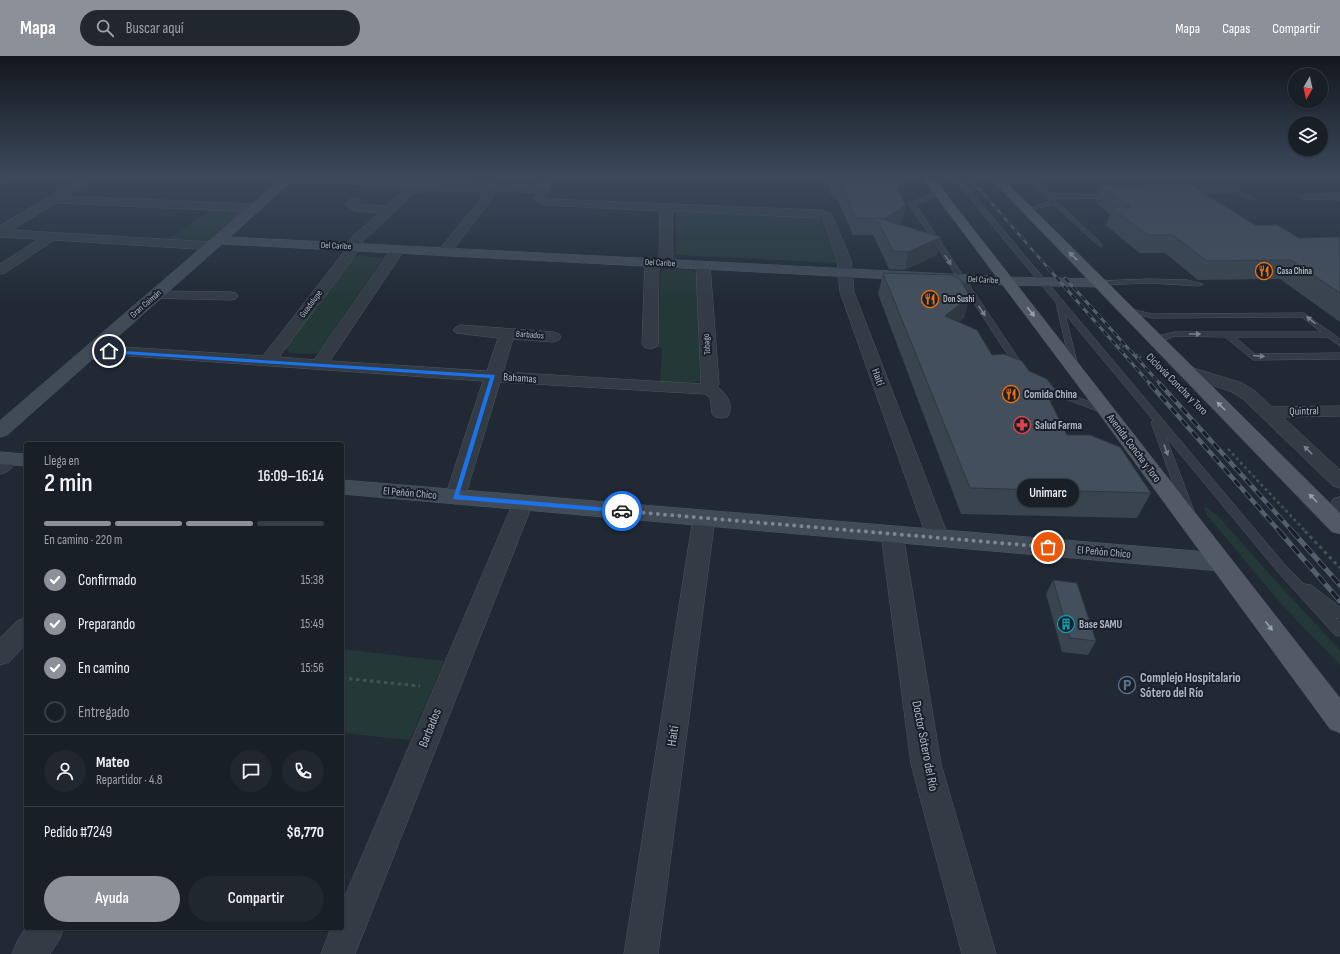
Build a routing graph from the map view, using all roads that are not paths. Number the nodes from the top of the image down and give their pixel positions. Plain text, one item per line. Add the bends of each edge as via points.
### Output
1 (23, 218) edge
2 (244, 218) edge
3 (382, 218) edge
4 (471, 218) edge
5 (665, 218) edge
6 (828, 218) edge
7 (921, 218) edge
8 (957, 218) edge
9 (990, 218) edge
10 (1034, 218) edge
11 (1071, 218) edge
12 (0, 232) edge
13 (52, 236) junction
14 (216, 243) junction
15 (1100, 245) dead end
16 (353, 247) junction
17 (398, 249) junction
18 (444, 252) junction
19 (659, 263) junction
20 (703, 265) junction
21 (0, 270) edge
22 (846, 272) junction
23 (961, 278) junction
24 (1007, 281) junction
25 (1043, 282) junction
26 (1101, 283) junction
27 (1199, 284) dead end
28 (156, 295) junction
29 (231, 296) dead end
30 (1057, 299) junction
31 (1126, 309) junction
32 (461, 330) dead end
33 (506, 334) junction
34 (1228, 335) junction
35 (1329, 335) junction
36 (553, 337) dead end
37 (1158, 341) junction
38 (1340, 343) edge
39 (650, 344) dead end
40 (93, 350) junction
41 (1340, 356) edge
42 (267, 362) junction
43 (319, 365) junction
44 (1075, 370) junction
45 (1187, 371) junction
46 (493, 376) junction
47 (707, 389) junction
48 (1107, 411) junction
49 (1340, 411) edge
50 (1267, 412) junction
51 (720, 413) dead end
52 (1153, 413) junction
53 (0, 431) edge
54 (1339, 478) edge
55 (344, 489) edge
56 (456, 497) junction
57 (523, 503) junction
58 (1338, 516) edge
59 (704, 518) junction
60 (1194, 528) junction
61 (892, 534) junction
62 (938, 538) junction
63 (1220, 562) junction
64 (1281, 568) junction
65 (1340, 614) edge
66 (24, 630) edge
67 (1340, 631) edge
68 (0, 655) edge
69 (1340, 720) edge
70 (46, 930) edge
71 (29, 954) edge
72 (338, 954) edge
73 (641, 954) edge
74 (979, 954) edge

1 - 12 street
2 - 14 street, Gran Caimán
3 - 16 street, Guadalupe
4 - 18 street
5 - 19 street
6 - 22 street, Haití
7 -> 23 lane
8 - 24 main road, Avenida Concha y Toro
9 - 25 lane
26 -> 10 main road
11 - 15 lane
12 - 13 street
13 - 14 street
13 - 21 street
14 - 16 street, Del Caribe
14 - 28 street, Gran Caimán
16 - 17 street, Del Caribe
16 - 42 street, Guadalupe
17 - 18 street, Del Caribe
17 - 43 street
18 - 19 street, Del Caribe
19 - 20 street, Del Caribe
19 - 39 street
20 - 22 street, Del Caribe
20 - 47 street, Tobago via 710,384
22 - 23 street, Del Caribe
22 - 62 street, Haití via 845,284
23 - 24 street, Del Caribe
23 -> 48 lane via 1029,380
24 - 25 street, Del Caribe
24 -> 44 main road, Avenida Concha y Toro
25 - 26 street, Del Caribe
25 - 30 lane
26 - 27 lane via 1131,280
26 - 31 main road
28 - 29 street
28 - 40 street, Gran Caimán
30 - 44 lane
30 - 52 lane
35 -> 31 lane via 1304,315 1160,316
31 - 37 main road
32 - 33 street, Barbados
33 - 36 street, Barbados
33 - 46 street, Barbados
34 - 35 lane
37 -> 34 lane via 1174,334
34 -> 41 lane via 1253,357
35 - 38 lane
37 - 45 main road
40 - 42 street, Bahamas
40 - 53 street, Gran Caimán
42 - 43 street, Bahamas
43 - 46 street, Bahamas
44 - 48 main road, Avenida Concha y Toro
45 - 50 street via 1244,391
58 -> 45 main road
46 - 47 street, Bahamas
46 - 56 street, Barbados
47 - 51 street via 720,398
48 - 60 main road, Avenida Concha y Toro
49 - 50 street, Quintral
54 -> 50 street
52 -> 60 lane
52 - 64 lane
55 - 56 street, El Peñón Chico
56 - 57 street, El Peñón Chico
57 - 59 street, El Peñón Chico
57 - 72 street, Barbados
59 - 61 street, El Peñón Chico
59 - 73 street, Haití
60 - 63 main road, Avenida Concha y Toro
61 - 62 street, El Peñón Chico
61 - 74 street, Doctor Sótero del Río via 926,764
62 - 63 street, El Peñón Chico
63 -> 69 main road, Avenida Concha y Toro
64 - 65 lane
64 - 67 lane
66 - 68 street
70 - 71 street

